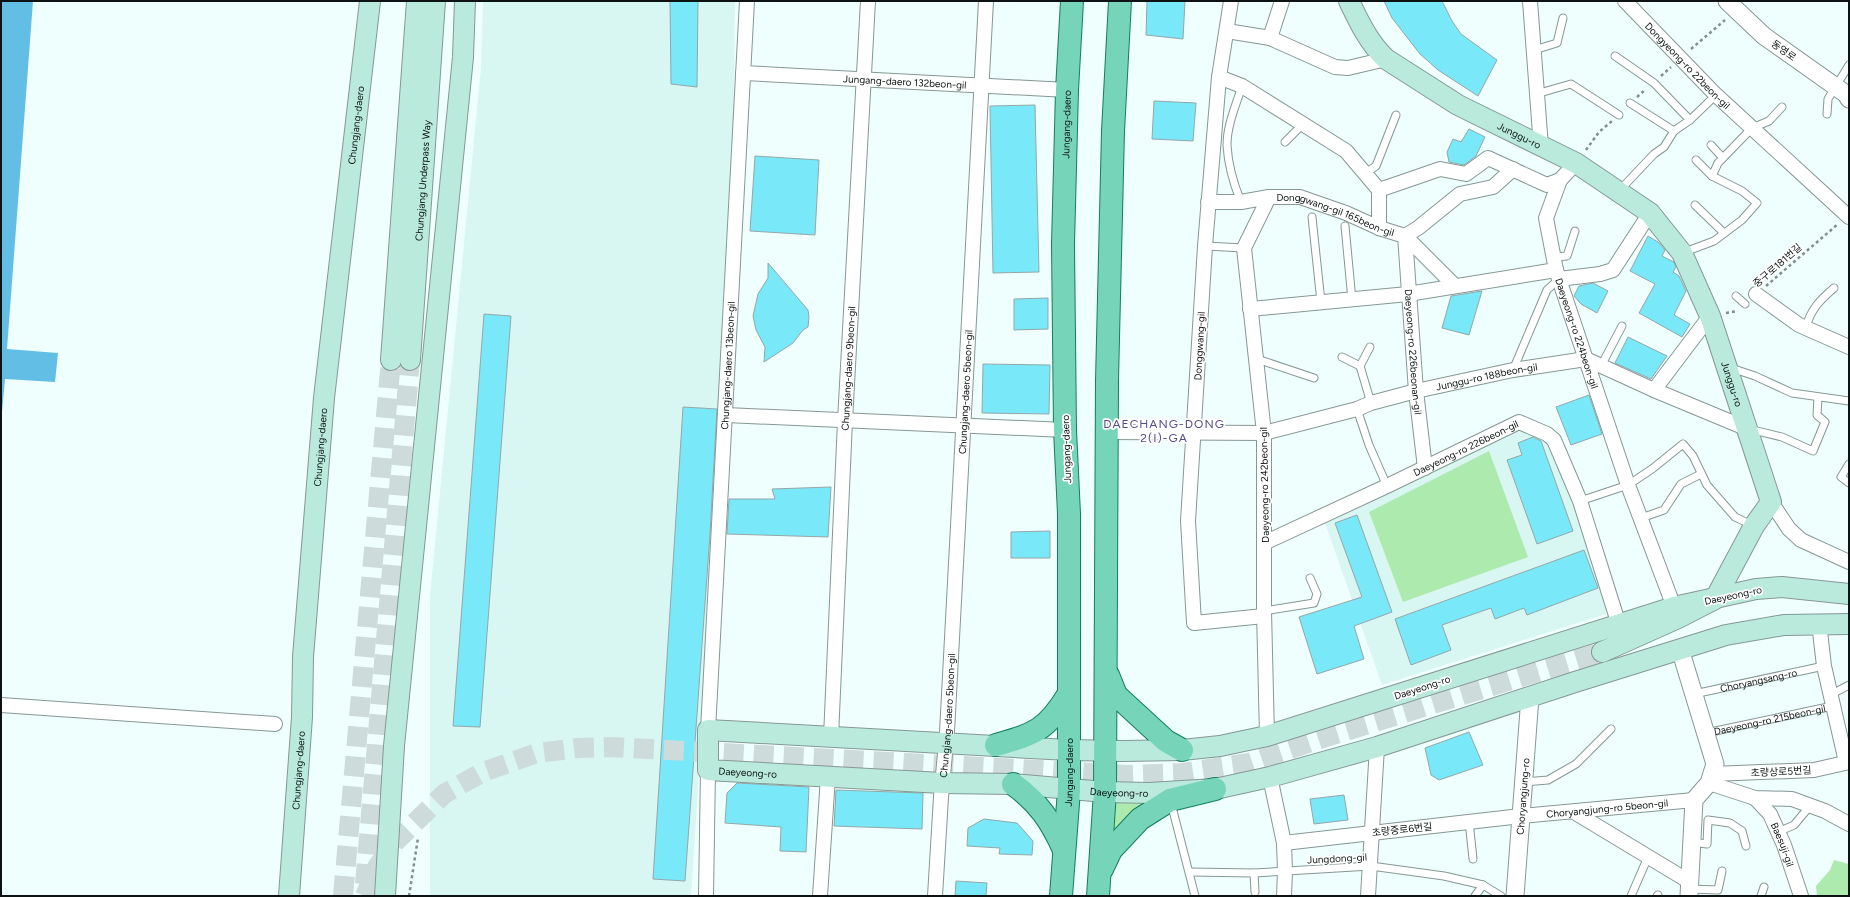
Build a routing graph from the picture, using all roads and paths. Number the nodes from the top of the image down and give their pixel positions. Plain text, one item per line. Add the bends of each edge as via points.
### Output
1 (370, 1) edge
2 (417, 1) edge
3 (435, 1) edge
4 (465, 1) edge
5 (747, 1) edge
6 (868, 1) edge
7 (986, 1) edge
8 (1072, 1) edge
9 (1120, 1) edge
10 (1231, 1) edge
11 (1282, 1) edge
12 (1349, 1) edge
13 (1530, 1) edge
14 (1625, 1) edge
15 (1731, 6) edge
16 (1562, 18) dead end
17 (1226, 31) junction
18 (1270, 38) junction
19 (1534, 50) junction
20 (1615, 56) dead end
21 (1680, 58) junction
22 (1386, 59) junction
23 (1849, 65) edge
24 (742, 73) junction
25 (1219, 77) junction
26 (864, 80) junction
27 (1242, 86) junction
28 (980, 87) junction
29 (1066, 90) junction
30 (1845, 93) edge
31 (1536, 94) junction
32 (1716, 95) junction
33 (1630, 103) dead end
34 (1782, 107) dead end
35 (1827, 114) dead end
36 (1396, 115) dead end
37 (1619, 115) dead end
38 (1690, 120) junction
39 (1303, 124) junction
40 (1752, 128) junction
41 (1674, 131) junction
42 (1285, 142) dead end
43 (1711, 146) dead end
44 (1541, 147) junction
45 (1723, 158) junction
46 (1696, 160) dead end
47 (1576, 163) junction
48 (1514, 169) junction
49 (1364, 174) junction
50 (1712, 176) junction
51 (1560, 180) junction
52 (1379, 190) junction
53 (1619, 191) junction
54 (1269, 197) junction
55 (1208, 202) junction
56 (1241, 202) junction
57 (1695, 205) dead end
58 (1650, 213) junction
59 (1848, 216) edge
60 (1312, 217) dead end
61 (1345, 226) dead end
62 (1379, 228) junction
63 (1575, 231) dead end
64 (1724, 233) junction
65 (1405, 236) junction
66 (1205, 246) junction
67 (1244, 248) junction
68 (1682, 253) junction
69 (1557, 269) junction
70 (1454, 285) junction
71 (1834, 288) dead end
72 (1408, 294) junction
73 (1756, 294) joint
74 (1736, 296) dead end
75 (1352, 300) junction
76 (1321, 302) junction
77 (1745, 304) joint
78 (1250, 310) junction
79 (1710, 316) junction
80 (1622, 326) dead end
81 (1806, 328) junction
82 (1370, 347) dead end
83 (1849, 347) edge
84 (1342, 357) dead end
85 (1257, 359) junction
86 (1586, 359) junction
87 (390, 360) tunnel mouth
88 (410, 360) tunnel mouth
89 (1360, 366) junction
90 (1601, 366) junction
91 (1727, 367) junction
92 (1513, 370) junction
93 (1314, 378) dead end
94 (1654, 390) junction
95 (1416, 391) junction
96 (1818, 398) junction
97 (1849, 401) edge
98 (1371, 403) junction
99 (1357, 410) junction
100 (726, 415) junction
101 (846, 421) junction
102 (963, 426) junction
103 (1748, 429) junction
104 (1064, 430) junction
105 (1106, 432) junction
106 (1194, 433) junction
107 (1264, 433) junction
108 (1849, 464) edge
109 (1425, 468) junction
110 (1701, 474) junction
111 (1849, 483) edge
112 (1628, 485) junction
113 (1387, 486) junction
114 (1580, 501) junction
115 (1771, 502) junction
116 (1641, 518) junction
117 (1754, 526) junction
118 (1264, 543) junction
119 (1849, 562) edge
120 (1310, 578) dead end
121 (1849, 594) edge
122 (1715, 599) junction
123 (1674, 607) junction
124 (1264, 613) junction
125 (1819, 623) junction
126 (1848, 624) edge
127 (1619, 625) junction
128 (1726, 635) junction
129 (1680, 649) junction
130 (1824, 666) junction
131 (1106, 671) junction
132 (1849, 685) edge
133 (1694, 694) junction
134 (1068, 695) junction
135 (1530, 697) junction
136 (1832, 701) junction
137 (1, 706) edge
138 (275, 724) dead end
139 (1611, 729) dead end
140 (708, 730) junction
141 (1706, 733) junction
142 (1267, 736) junction
143 (831, 737) junction
144 (1845, 737) edge
145 (946, 743) junction
146 (996, 745) junction
147 (1377, 747) junction
148 (1068, 750) junction
149 (1106, 750) junction
150 (1182, 750) junction
151 (1848, 762) edge
152 (708, 770) junction
153 (828, 777) junction
154 (1270, 777) junction
155 (1710, 779) junction
156 (1524, 782) junction
157 (942, 783) junction
158 (1013, 784) junction
159 (1215, 788) junction
160 (1069, 790) junction
161 (1106, 792) junction
162 (1755, 798) junction
163 (1170, 800) junction
164 (1694, 800) junction
165 (1810, 806) junction
166 (1574, 812) junction
167 (1521, 816) junction
168 (1469, 821) junction
169 (1849, 824) edge
170 (1373, 832) junction
171 (1778, 832) junction
172 (418, 838) dead end
173 (1692, 842) junction
174 (1284, 843) junction
175 (1746, 846) dead end
176 (1064, 850) junction
177 (1648, 857) junction
178 (1473, 859) dead end
179 (1371, 866) junction
180 (1285, 871) junction
181 (1722, 871) dead end
182 (1190, 872) junction
183 (1254, 873) junction
184 (1100, 874) junction
185 (1483, 885) junction
186 (1764, 887) dead end
187 (1689, 889) edge
188 (1255, 892) dead end
189 (289, 896) edge
190 (385, 896) edge
191 (409, 896) edge
192 (706, 896) edge
193 (820, 896) edge
194 (935, 896) edge
195 (1061, 896) edge
196 (1098, 896) edge
197 (1195, 896) edge
198 (1284, 896) edge
199 (1368, 896) edge
200 (1475, 896) edge
201 (1501, 896) edge
202 (1515, 896) edge
203 (1631, 896) edge
204 (1761, 896) edge
205 (1800, 896) edge

1 - 189 main road, Chungjang-daero via 324,398 303,657 302,717
2 - 87 main road, Chungjang Underpass Way
3 - 88 main road, Chungjang Underpass Way
4 - 190 main road via 463,57 394,746
5 - 24 street, Chungjang-daero 13beon-gil
6 - 26 street, Chungjang-daero 9beon-gil
7 - 28 street, Chungjang-daero 5beon-gil
8 - 29 main road, Jungang-daero
9 - 105 main road via 1113,131
10 - 17 street, Donggwang-gil
11 - 18 street
12 - 22 main road, Junggu-ro via 1360,24
13 - 19 street
14 - 21 street, Dongyeong-ro 22beon-gil
15 - 21 path
15 - 30 street, 동영로 via 1764,36
16 - 19 lane via 1557,43
17 - 18 street
17 - 25 street, Donggwang-gil
18 - 22 street via 1334,67 1348,68
19 - 31 street
20 - 38 lane via 1654,83
21 - 32 street, Dongyeong-ro 22beon-gil
22 - 44 main road, Junggu-ro via 1458,104
23 - 30 lane
24 - 26 street, Jungang-daero 132beon-gil
24 - 100 street, Chungjang-daero 13beon-gil
25 - 27 street
25 - 55 street, Donggwang-gil
26 - 28 street, Jungang-daero 132beon-gil
26 - 101 street, Chungjang-daero 9beon-gil
27 - 39 street
27 - 56 lane via 1229,128 1227,146 1235,187
28 - 29 street, Jungang-daero 132beon-gil
28 - 102 street, Chungjang-daero 5beon-gil
29 - 104 main road, Jungang-daero via 1063,244
30 - 35 lane via 1828,99
31 - 37 lane via 1571,84
31 - 44 street
32 - 38 lane
32 - 40 street, Dongyeong-ro 22beon-gil
33 - 41 lane
34 - 40 lane via 1769,121
36 - 49 lane via 1376,166
38 - 41 lane
39 - 42 lane
39 - 49 street via 1346,151
40 - 45 lane
40 - 59 street, Dongyeong-ro 22beon-gil
41 - 53 lane via 1664,147
43 - 45 lane
44 - 47 main road, Junggu-ro
45 - 50 lane
46 - 50 lane
47 - 51 street
47 - 53 main road, Junggu-ro
48 - 51 street via 1547,185
48 - 52 street via 1488,158 1466,174 1440,169
48 - 65 street, Donggwang-gil 165beon-gil via 1493,187 1460,194
49 - 52 street
50 - 64 lane via 1742,191 1757,203 1742,220
51 - 69 street, Daeyeong-ro 224beon-gil via 1546,218
52 - 62 street
53 - 58 main road, Junggu-ro
54 - 56 street, Donggwang-gil 165beon-gil
54 - 62 street, Donggwang-gil 165beon-gil via 1300,197
54 - 67 street
55 - 56 street, Donggwang-gil 165beon-gil
55 - 66 street, Donggwang-gil
57 - 64 lane
58 - 68 main road, Junggu-ro
58 - 69 street via 1613,270 1600,274
59 - 73 path, 중구로181번길
60 - 76 lane
61 - 75 lane
62 - 65 street, Donggwang-gil 165beon-gil
63 - 69 lane via 1567,256
64 - 68 lane via 1714,241
65 - 70 street
65 - 72 street, Daeyeong-ro 226beonan-gil
66 - 67 lane
66 - 106 street, Donggwang-gil
67 - 78 street, Daeyeong-ro 242beon-gil
68 - 79 main road, Junggu-ro
69 - 70 street
69 - 86 street, Daeyeong-ro 224beon-gil
69 - 92 lane
70 - 72 street
71 - 81 lane via 1818,302 1809,315
72 - 75 street
72 - 95 street, Daeyeong-ro 226beonan-gil
73 - 81 street
74 - 77 lane
75 - 76 street
76 - 78 street
77 - 79 path via 1739,311
78 - 85 street, Daeyeong-ro 242beon-gil
79 - 91 main road, Junggu-ro
79 - 94 street
80 - 90 lane
81 - 83 street
82 - 89 lane
84 - 89 lane
85 - 93 lane
85 - 107 street, Daeyeong-ro 242beon-gil
86 - 90 street
86 - 92 street, Junggu-ro 188beon-gil
86 - 112 street, Daeyeong-ro 224beon-gil
89 - 98 lane
90 - 94 street
91 - 96 lane via 1755,376 1792,393
91 - 103 main road, Junggu-ro
92 - 95 street, Junggu-ro 188beon-gil
94 - 103 street
95 - 98 street, Junggu-ro 188beon-gil
95 - 109 street, Daeyeong-ro 226beonan-gil
96 - 97 lane
96 - 103 lane via 1817,415 1825,422 1813,451 1782,437
98 - 99 street, Junggu-ro 188beon-gil
99 - 107 street, Junggu-ro 188beon-gil
99 - 113 lane
100 - 101 street
100 - 140 street, Chungjang-daero 13beon-gil
101 - 102 street
101 - 143 street, Chungjang-daero 9beon-gil
102 - 104 street
102 - 145 street, Chungjang-daero 5beon-gil
103 - 115 main road, Junggu-ro
104 - 134 main road, Jungang-daero via 1070,514
105 - 106 street, Junggu-ro 188beon-gil
105 - 131 main road
106 - 107 street, Junggu-ro 188beon-gil
106 - 124 street, Donggwang-gil via 1188,521 1194,623
107 - 118 street, Daeyeong-ro 242beon-gil
108 - 111 lane via 1841,477
109 - 113 street, Daeyeong-ro 226beon-gil
109 - 114 street, Daeyeong-ro 226beon-gil via 1518,422 1547,434 1554,440
110 - 112 lane via 1693,456 1683,444
110 - 116 lane via 1681,484 1664,510
110 - 117 lane via 1707,485 1735,517
112 - 114 lane
112 - 116 street, Daeyeong-ro 224beon-gil
113 - 118 street, Daeyeong-ro 226beon-gil
114 - 127 street, Daeyeong-ro 226beon-gil
115 - 117 main road
115 - 119 street via 1789,529 1801,540
116 - 123 street, Daeyeong-ro 224beon-gil
117 - 122 main road
118 - 124 street, Daeyeong-ro 242beon-gil
120 - 124 lane via 1317,594 1314,603
121 - 122 main road, Daeyeong-ro via 1782,587 1756,589
122 - 123 main road, Daeyeong-ro
122 - 128 main road via 1602,652
123 - 127 main road, Daeyeong-ro
124 - 142 street, Daeyeong-ro 242beon-gil
125 - 126 main road, Daeyeong-ro
125 - 128 main road, Daeyeong-ro via 1784,625
125 - 130 street, Daeyeong-ro 215beon-gil
127 - 142 main road, Daeyeong-ro
128 - 129 main road, Daeyeong-ro
129 - 133 street
129 - 135 main road, Daeyeong-ro
130 - 133 lane, Choryangsang-ro
130 - 136 street, Daeyeong-ro 215beon-gil
131 - 149 main road
131 - 150 main road via 1116,695 1166,741
132 - 136 lane, Daeyeong-ro 215beon-gil
133 - 141 street
134 - 146 main road via 1047,723 1028,736
134 - 148 main road, Jungang-daero
135 - 147 main road, Daeyeong-ro
135 - 156 street, Choryangjung-ro
136 - 141 lane, Daeyeong-ro 215beon-gil
136 - 144 street, Daeyeong-ro 215beon-gil
137 - 138 street
139 - 156 lane via 1576,764 1548,780
140 - 143 main road, Daeyeong-ro
140 - 152 main road, Daeyeong-ro
141 - 155 street via 1715,764
142 - 150 main road, Daeyeong-ro via 1220,746
143 - 145 main road, Daeyeong-ro
144 - 151 street, Daeyeong-ro 215beon-gil
145 - 146 main road, Daeyeong-ro
145 - 157 street, Chungjang-daero 5beon-gil
146 - 148 main road, Daeyeong-ro
147 - 154 main road, Daeyeong-ro
147 - 170 street
148 - 149 main road, Daeyeong-ro
148 - 160 main road, Jungang-daero
149 - 150 main road, Daeyeong-ro
149 - 161 main road
151 - 155 street, 초량상로5번길 via 1814,770
152 - 153 main road, Daeyeong-ro
152 - 192 street
153 - 157 main road, Daeyeong-ro
153 - 193 street
154 - 159 main road, Daeyeong-ro
154 - 174 street
155 - 162 street
155 - 164 street
156 - 167 street, Choryangjung-ro
157 - 158 main road, Daeyeong-ro
157 - 194 street, Chungjang-daero 5beon-gil
158 - 160 main road, Daeyeong-ro
158 - 176 main road via 1035,803 1054,828
159 - 161 main road, Daeyeong-ro via 1149,793
159 - 163 main road
160 - 161 main road, Daeyeong-ro
160 - 176 main road, Jungang-daero
161 - 184 main road
162 - 165 street via 1792,799
162 - 171 street, Baesuji-gil via 1770,814
163 - 182 lane
163 - 184 main road via 1140,819 1111,850
164 - 166 street, Choryangjung-ro 5beon-gil
164 - 173 street
165 - 169 street via 1825,810
165 - 171 lane via 1794,825
166 - 167 street, Choryangjung-ro 5beon-gil
166 - 177 street
167 - 168 street, 초량중로6번길
167 - 202 street, Choryangjung-ro
168 - 170 street, 초량중로6번길
168 - 178 lane
170 - 174 street, 초량중로6번길
170 - 179 street
171 - 205 street, Baesuji-gil
172 - 191 path
173 - 175 lane via 1708,844 1708,820 1730,823 1742,831
173 - 187 street
174 - 180 street
176 - 195 main road, Jungang-daero
177 - 187 street
177 - 203 lane
179 - 180 lane, Jungdong-gil
179 - 185 lane, Jungdong-gil via 1444,876
179 - 199 street
180 - 183 lane, Jungdong-gil
180 - 198 street
181 - 187 lane via 1718,890
182 - 183 lane, Jungdong-gil
182 - 197 lane
183 - 188 lane
184 - 196 main road
185 - 200 lane
185 - 201 lane, Jungdong-gil
186 - 204 lane

